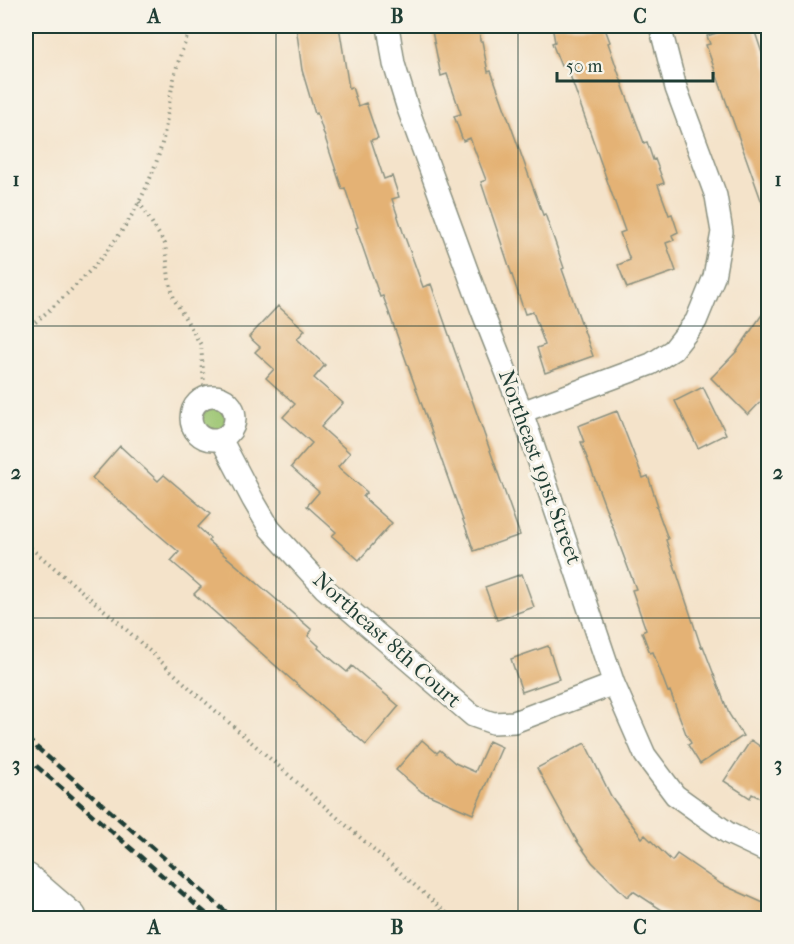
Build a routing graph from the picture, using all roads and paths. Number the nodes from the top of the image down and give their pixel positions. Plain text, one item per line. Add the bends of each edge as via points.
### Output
1 (191, 26) edge
2 (388, 26) edge
3 (660, 26) edge
4 (139, 202) junction
5 (26, 330) edge
6 (205, 397) junction
7 (522, 412) junction
8 (221, 439) junction
9 (26, 544) edge
10 (614, 684) junction
11 (768, 852) edge
12 (26, 880) edge
13 (70, 918) edge
14 (452, 918) edge

1 - 4 path via 174,77 159,153
2 - 7 street, Northeast 191st Street via 407,106
3 - 7 street via 676,88 716,196 722,232 714,277 696,321 673,350 651,364
4 - 5 path via 120,236 94,268
4 - 6 path via 165,244 174,299 201,345
6 - 8 street via 192,412 193,426 208,440
6 - 8 street via 220,397 232,406 233,429
7 - 10 street, Northeast 191st Street
8 - 10 street, Northeast 8th Court via 270,529 316,579 473,716 494,723 514,722
9 - 14 path
10 - 11 street, Northeast 191st Street via 645,755 675,795 728,833
12 - 13 highway

